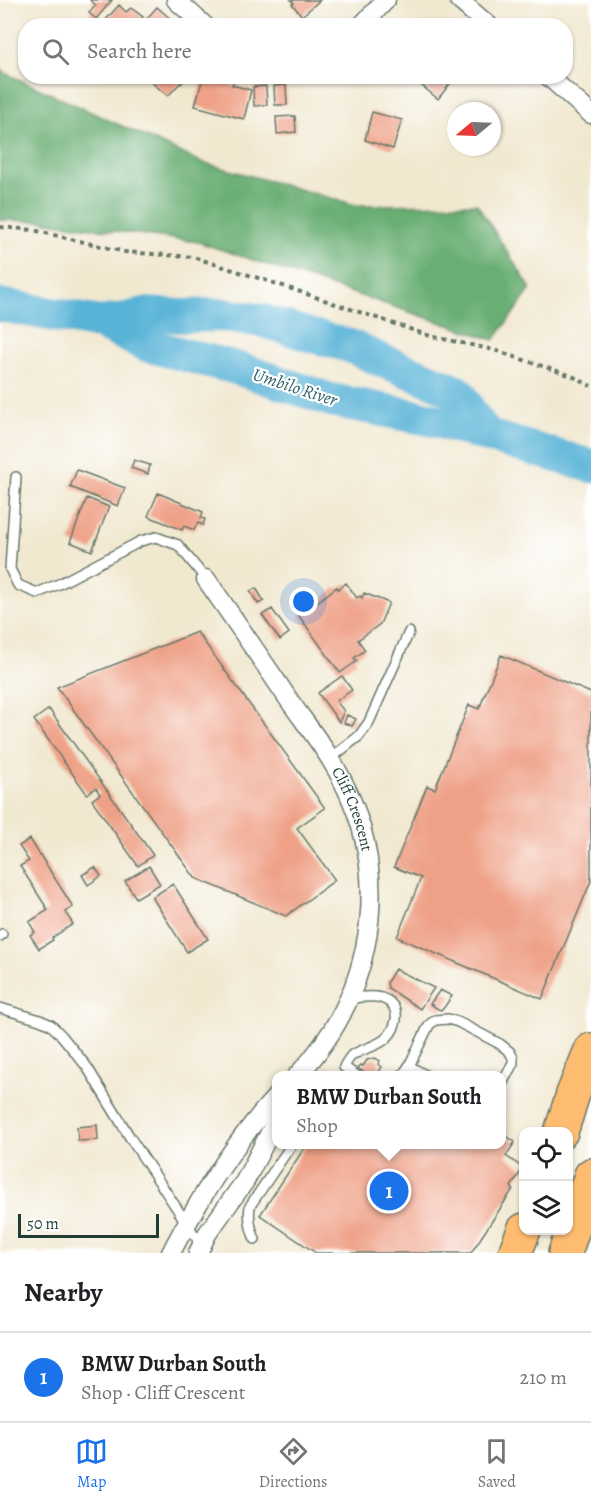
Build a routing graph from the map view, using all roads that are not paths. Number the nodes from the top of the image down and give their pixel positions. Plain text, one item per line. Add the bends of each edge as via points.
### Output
1 (176, 0) edge
2 (386, 0) edge
3 (459, 0) edge
4 (196, 18) edge
5 (369, 18) edge
6 (480, 18) edge
7 (557, 84) edge
8 (591, 114) edge
9 (16, 477) dead end
10 (207, 579) joint
11 (410, 632) dead end
12 (330, 759) junction
13 (350, 998) junction
14 (0, 1008) edge
15 (591, 1050) edge
16 (409, 1066) junction
17 (344, 1067) junction
18 (303, 1071) edge
19 (341, 1071) edge
20 (350, 1071) edge
21 (406, 1071) edge
22 (418, 1071) edge
23 (506, 1075) edge
24 (272, 1102) edge
25 (562, 1127) edge
26 (272, 1128) edge
27 (289, 1149) edge
28 (591, 1175) edge
29 (187, 1223) junction
30 (522, 1235) edge
31 (529, 1235) edge
32 (255, 1239) dead end
33 (199, 1249) edge
34 (171, 1253) edge
35 (514, 1253) edge
36 (525, 1253) edge
37 (565, 1253) edge

1 - 4 street
2 - 5 street
3 - 6 street
7 - 8 street
9 - 10 lane via 10,569 18,585 37,593 156,537 178,545
10 - 12 street, Cliff Crescent
11 - 12 lane via 369,722 359,736
12 - 13 street, Cliff Crescent via 360,820 371,870 368,932
13 - 17 lane via 380,997 393,1006 397,1020 387,1039 352,1055
13 - 18 street, Cliff Crescent
14 - 29 lane via 40,1020 62,1036 87,1067
15 - 25 highway
16 - 21 lane
16 - 22 lane
16 - 23 lane via 429,1025 448,1019 510,1052 513,1063
17 - 19 lane
17 - 20 lane
24 - 29 street via 224,1163
26 - 33 street via 244,1181
27 - 32 lane via 250,1206
28 - 37 highway
29 - 33 lane
29 - 34 street
30 - 35 highway
31 - 36 highway

